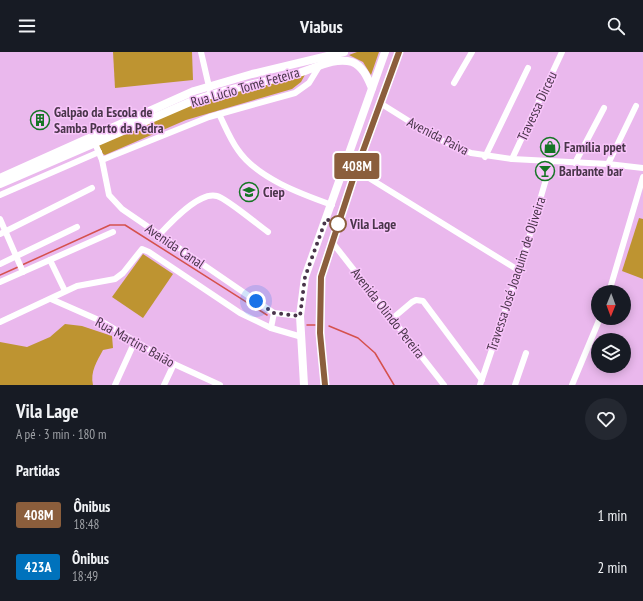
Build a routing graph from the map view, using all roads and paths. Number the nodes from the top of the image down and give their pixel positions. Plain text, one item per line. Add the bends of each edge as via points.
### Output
1 (201, 52) edge
2 (344, 52) edge
3 (385, 52) edge
4 (399, 52) edge
5 (472, 52) edge
6 (560, 53) edge
7 (320, 65) junction
8 (528, 68) dead end
9 (454, 84) dead end
10 (372, 88) junction
11 (210, 90) junction
12 (380, 103) junction
13 (636, 106) dead end
14 (604, 108) dead end
15 (220, 114) junction
16 (94, 140) junction
17 (99, 152) junction
18 (485, 157) junction
19 (102, 160) junction
20 (512, 160) junction
21 (551, 162) junction
22 (575, 162) junction
23 (608, 164) junction
24 (643, 168) edge
25 (356, 170) junction
26 (643, 177) edge
27 (0, 178) edge
28 (0, 184) edge
29 (92, 188) dead end
30 (0, 195) edge
31 (332, 205) junction
32 (0, 219) edge
33 (77, 227) dead end
34 (113, 232) dead end
35 (268, 232) dead end
36 (3, 233) edge
37 (160, 235) junction
38 (332, 242) junction
39 (18, 257) junction
40 (50, 260) junction
41 (0, 264) edge
42 (22, 269) junction
43 (518, 270) junction
44 (0, 282) edge
45 (611, 285) edge
46 (65, 291) junction
47 (51, 299) junction
48 (274, 313) junction
49 (300, 316) junction
50 (393, 318) junction
51 (0, 322) edge
52 (597, 325) edge
53 (271, 328) junction
54 (302, 337) junction
55 (136, 341) junction
56 (526, 353) dead end
57 (174, 364) junction
58 (481, 382) edge
59 (323, 384) edge
60 (115, 385) edge
61 (164, 385) edge
62 (220, 385) edge
63 (304, 385) edge
64 (444, 385) edge
65 (515, 385) edge
66 (572, 385) edge

1 - 11 street
2 - 11 main road, Rua Lúcio Tomé Feteira via 252,74
3 - 10 main road
4 - 12 main road
5 - 9 street
6 - 20 street, Travessa Dirceu
7 - 10 main road, Rua Lúcio Tomé Feteira via 337,61 355,64 362,70
7 - 11 main road, Rua Lúcio Tomé Feteira via 299,73
7 - 15 street via 309,83 295,93
8 - 18 street
10 - 31 main road
11 - 16 main road, Rua Lúcio Tomé Feteira
12 - 18 street, Avenida Paiva via 416,127 450,145
12 - 25 main road
13 - 23 street
14 - 22 street
15 - 19 street via 176,129
15 - 31 street via 238,151 260,171 306,195
16 - 17 street, Avenida Canal
16 - 27 main road, Rua Lúcio Tomé Feteira
16 - 28 main road, Rua Lúcio Tomé Feteira
17 - 19 street, Avenida Canal
17 - 30 street
18 - 20 street, Avenida Paiva
19 - 37 street, Avenida Canal via 109,195 113,201
20 - 21 street, Avenida Paiva
21 - 22 street, Avenida Paiva
21 - 43 street, Travessa José Joaquim de Oliveira
22 - 23 street, Avenida Paiva
23 - 24 street, Avenida Paiva
25 - 38 main road
25 - 43 street
26 - 45 street
29 - 36 street
31 - 49 main road via 305,277
32 - 36 street
33 - 39 street
34 - 40 street
35 - 37 street via 222,199 212,196 205,197 185,210
36 - 39 street
37 - 48 street, Avenida Canal
38 - 50 street, Avenida Olindo Pereira
38 - 59 main road via 321,274 319,289
39 - 41 street
39 - 42 street
40 - 42 street
40 - 46 street
42 - 44 street
43 - 58 street, Travessa José Joaquim de Oliveira
46 - 47 street
46 - 53 street, Avenida Canal via 77,286 115,279 123,273 140,250 145,250 240,313
47 - 51 street
47 - 55 street, Rua Martins Baião
48 - 49 street, Avenida Canal
48 - 53 street
49 - 54 main road
50 - 58 street via 412,302 423,301
50 - 64 street, Avenida Olindo Pereira
52 - 66 street
53 - 54 street, Avenida Canal
54 - 63 main road
55 - 57 street, Rua Martins Baião
55 - 60 street
56 - 65 street
57 - 61 street
57 - 62 street, Rua Martins Baião

